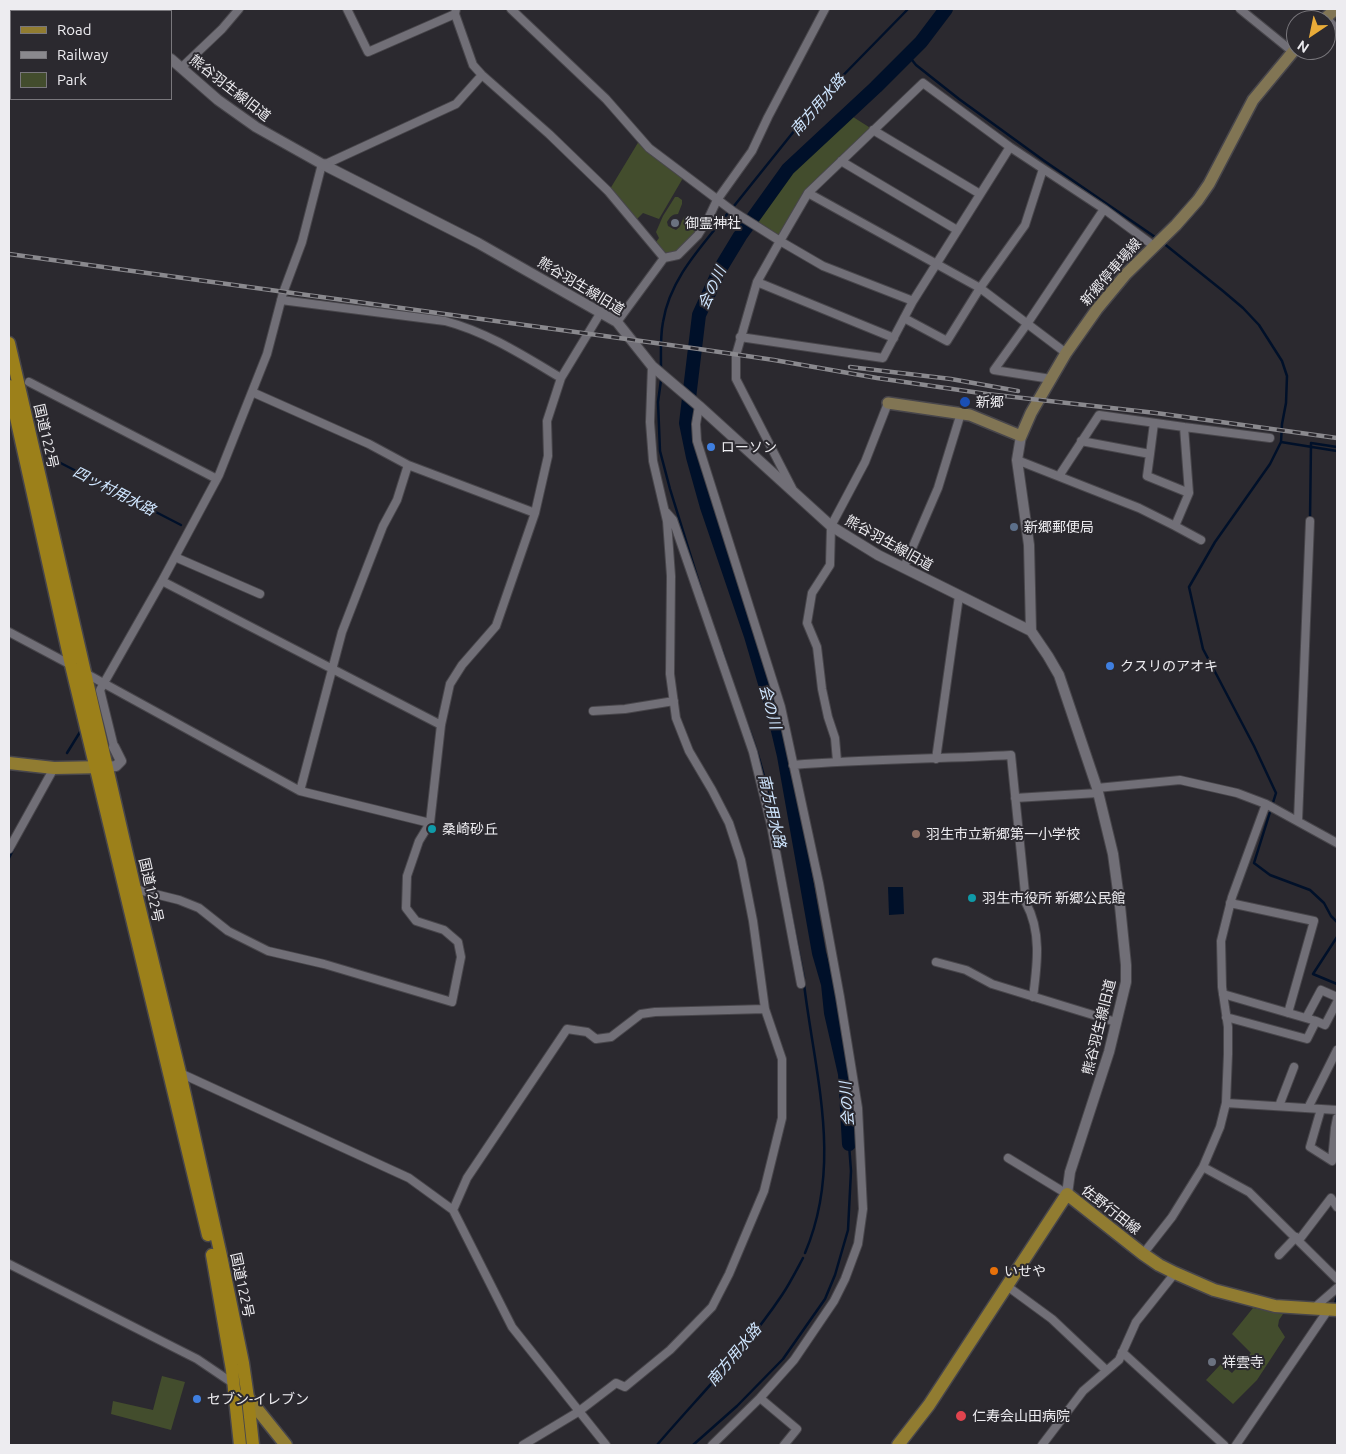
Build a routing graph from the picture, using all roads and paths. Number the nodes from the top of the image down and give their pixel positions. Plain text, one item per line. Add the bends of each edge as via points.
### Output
1 (238, 9) edge
2 (347, 9) edge
3 (510, 9) edge
4 (824, 9) edge
5 (1240, 9) edge
6 (455, 11) edge
7 (1286, 44) edge
8 (172, 60) edge
9 (1286, 60) edge
10 (182, 68) junction
11 (482, 75) junction
12 (874, 130) junction
13 (1010, 146) junction
14 (841, 161) junction
15 (322, 164) junction
16 (1042, 169) junction
17 (808, 193) junction
18 (980, 194) junction
19 (717, 200) junction
20 (1104, 209) junction
21 (957, 230) junction
22 (780, 241) junction
23 (1154, 246) junction
24 (664, 258) junction
25 (936, 264) junction
26 (757, 282) junction
27 (980, 288) junction
28 (281, 300) junction
29 (913, 301) junction
30 (600, 312) junction
31 (904, 318) junction
32 (617, 322) junction
33 (1027, 324) junction
34 (740, 337) junction
35 (894, 338) junction
36 (9, 343) edge
37 (1066, 353) junction
38 (652, 366) junction
39 (561, 378) junction
40 (1051, 379) junction
41 (29, 382) dead end
42 (9, 386) edge
43 (252, 392) junction
44 (888, 404) joint
45 (699, 406) junction
46 (961, 414) junction
47 (1154, 423) junction
48 (1184, 427) junction
49 (1021, 436) junction
50 (1270, 438) dead end
51 (1081, 441) junction
52 (1150, 454) junction
53 (1017, 460) junction
54 (408, 465) junction
55 (1059, 476) junction
56 (217, 479) junction
57 (794, 491) junction
58 (1189, 493) junction
59 (665, 510) junction
60 (535, 513) junction
61 (1310, 521) dead end
62 (831, 526) junction
63 (1175, 526) junction
64 (1201, 540) dead end
65 (175, 557) junction
66 (904, 567) junction
67 (162, 581) junction
68 (260, 594) dead end
69 (959, 596) junction
70 (1031, 631) junction
71 (9, 632) edge
72 (71, 665) junction
73 (331, 670) junction
74 (85, 673) junction
75 (105, 682) junction
76 (674, 702) junction
77 (593, 711) dead end
78 (441, 725) junction
79 (114, 747) joint
80 (936, 759) junction
81 (837, 761) junction
82 (9, 764) edge
83 (793, 765) junction
84 (54, 768) junction
85 (102, 768) junction
86 (300, 791) junction
87 (1098, 791) junction
88 (1015, 798) junction
89 (1266, 804) junction
90 (1298, 821) junction
91 (430, 823) junction
92 (1337, 843) edge
93 (9, 849) edge
94 (135, 890) junction
95 (1230, 903) junction
96 (936, 962) dead end
97 (801, 984) dead end
98 (1223, 994) junction
99 (1033, 997) junction
100 (1337, 997) edge
101 (1337, 1002) edge
102 (764, 1009) junction
103 (1288, 1013) junction
104 (1226, 1017) junction
105 (1306, 1018) junction
106 (1316, 1021) junction
107 (1116, 1022) junction
108 (1337, 1050) edge
109 (1294, 1067) dead end
110 (180, 1073) junction
111 (1226, 1103) junction
112 (1279, 1106) junction
113 (1308, 1108) junction
114 (1321, 1109) junction
115 (1337, 1110) edge
116 (1337, 1118) edge
117 (1008, 1158) dead end
118 (1203, 1167) junction
119 (1067, 1194) junction
120 (1337, 1207) edge
121 (453, 1210) junction
122 (1297, 1239) junction
123 (1143, 1254) junction
124 (1279, 1255) dead end
125 (9, 1264) edge
126 (1175, 1273) junction
127 (1337, 1279) edge
128 (1007, 1286) junction
129 (1337, 1288) edge
130 (1314, 1308) junction
131 (1333, 1310) edge
132 (1122, 1352) junction
133 (1106, 1370) junction
134 (234, 1384) junction
135 (248, 1398) junction
136 (760, 1398) junction
137 (578, 1412) junction
138 (240, 1445) edge
139 (253, 1445) edge
140 (286, 1445) edge
141 (523, 1445) edge
142 (606, 1445) edge
143 (714, 1445) edge
144 (784, 1445) edge
145 (898, 1445) edge
146 (1042, 1445) edge
147 (1224, 1445) edge
148 (1236, 1445) edge

1 - 10 street
2 - 6 street via 368,52
3 - 19 street via 606,99 649,148
4 - 19 street via 752,151
5 - 7 street
6 - 11 street via 473,65
8 - 10 street, 熊谷羽生線旧道
9 - 23 main road, 新郷停車場線 via 1253,100 1198,200
10 - 15 street, 熊谷羽生線旧道 via 218,100 256,127
11 - 15 street via 456,104
11 - 24 street via 608,190
12 - 13 street via 923,83
12 - 14 street
12 - 18 street
13 - 16 street
13 - 18 street
14 - 17 street
14 - 21 street
15 - 28 street via 302,242
15 - 30 street, 熊谷羽生線旧道 via 478,242
16 - 20 street
16 - 27 street via 1025,226
17 - 22 street
17 - 25 street
18 - 21 street
19 - 22 street
19 - 24 street via 698,235 678,255
20 - 23 street
20 - 33 street
21 - 25 street
22 - 26 street
22 - 29 street via 823,266
23 - 37 main road, 新郷停車場線 via 1112,289
24 - 32 street
25 - 27 street
25 - 29 street
26 - 34 street
26 - 35 street
27 - 31 street via 947,341
27 - 33 street
28 - 39 street via 459,325 490,338
28 - 43 street via 267,354
29 - 31 street
30 - 32 street, 熊谷羽生線旧道
30 - 39 street
31 - 35 street
32 - 38 street, 熊谷羽生線旧道
33 - 37 street
33 - 40 street via 994,370
34 - 35 street via 883,358
34 - 57 street via 736,378
36 - 74 highway, 国道122号
37 - 40 main road, 新郷停車場線
38 - 45 street, 熊谷羽生線旧道
38 - 59 street via 650,422 653,461
39 - 60 street via 547,421 548,456
40 - 49 main road, 新郷停車場線
41 - 56 street
42 - 72 highway, 国道122号
43 - 54 street
43 - 56 street
44 - 46 main road
44 - 62 street via 865,462
45 - 57 street, 熊谷羽生線旧道
45 - 83 street via 697,441 781,708
46 - 49 main road via 980,418
46 - 66 street via 938,488
47 - 48 street
47 - 51 street via 1099,416
47 - 52 street
48 - 50 street
48 - 58 street
49 - 53 street
51 - 52 street
51 - 55 street
52 - 58 street via 1147,476
53 - 55 street
53 - 70 street via 1029,545
54 - 60 street
54 - 73 street via 397,500 383,526 342,632
55 - 63 street
56 - 65 street
57 - 62 street, 熊谷羽生線旧道
58 - 63 street
59 - 76 street via 671,576 669,646
59 - 97 street via 674,520 753,752 771,825
60 - 78 street via 496,626 450,684
61 - 90 street
62 - 66 street, 熊谷羽生線旧道
62 - 81 street via 830,565 812,593 807,623 818,647 822,689 835,738
63 - 64 street
65 - 67 street
65 - 68 street
66 - 69 street, 熊谷羽生線旧道
67 - 73 street
67 - 75 street
69 - 70 street, 熊谷羽生線旧道
69 - 80 street
70 - 87 street, 熊谷羽生線旧道 via 1059,675
71 - 72 street
72 - 85 highway, 国道122号
73 - 78 street
73 - 86 street
74 - 75 street
74 - 85 highway, 国道122号
75 - 79 street via 100,690
75 - 86 street
76 - 77 street
76 - 102 street via 676,718 689,751 730,823 741,860 753,921
78 - 91 street
79 - 85 street via 121,761 116,766
80 - 81 street
80 - 88 street via 1011,755
81 - 83 street
82 - 84 main road
83 - 136 street via 826,921 858,1108 863,1209 858,1244 834,1301 794,1360
84 - 85 main road
84 - 93 street
85 - 94 highway, 国道122号
85 - 134 highway, 国道122号 via 212,1256
86 - 91 street
87 - 88 street
87 - 89 street via 1180,780 1237,793
87 - 107 street, 熊谷羽生線旧道 via 1112,854 1126,965 1126,982
88 - 99 street via 1026,903 1032,915 1038,954
89 - 90 street
89 - 95 street
90 - 92 street
91 - 94 street via 419,841 407,876 406,908 416,921 444,930 458,942 461,957 452,1002 268,951 228,931 200,908
94 - 110 highway, 国道122号
95 - 98 street via 1221,941
95 - 103 street via 1314,922
96 - 99 street via 966,970 992,984
98 - 103 street
98 - 104 street
99 - 107 street
100 - 105 street via 1321,990
101 - 106 street via 1325,1025
102 - 121 street via 641,1014 611,1037 596,1039 587,1032 567,1029 467,1178
102 - 137 street via 782,1059 782,1118 764,1191 729,1274 712,1307 670,1350 625,1387 616,1383
103 - 105 street
104 - 106 street via 1307,1039
104 - 111 street
105 - 106 street
107 - 119 street, 熊谷羽生線旧道 via 1070,1172
108 - 113 street
109 - 112 street
110 - 121 street via 409,1178
110 - 135 highway, 国道122号 via 221,1256
111 - 112 street
111 - 118 street
112 - 113 street
113 - 114 street
114 - 115 street
114 - 116 street via 1310,1147 1332,1161
117 - 119 street
118 - 122 street via 1250,1192
118 - 123 street via 1172,1217
119 - 123 main road, 佐野行田線
119 - 128 main road, 佐野行田線
120 - 122 street via 1330,1198
121 - 137 street via 512,1327
122 - 124 street
122 - 127 street
123 - 126 main road, 佐野行田線
125 - 134 street via 197,1358
126 - 130 main road, 佐野行田線 via 1214,1290 1275,1306
126 - 132 street via 1136,1322
128 - 133 street via 1052,1319
128 - 145 main road, 佐野行田線 via 929,1405
129 - 130 street
130 - 131 main road, 佐野行田線
131 - 148 street
132 - 133 street
132 - 147 street
133 - 146 street via 1083,1391
134 - 135 main road
134 - 138 highway, 国道122号
135 - 139 highway, 国道122号
135 - 140 main road
136 - 143 street
136 - 144 street via 797,1429
137 - 141 street
137 - 142 street

